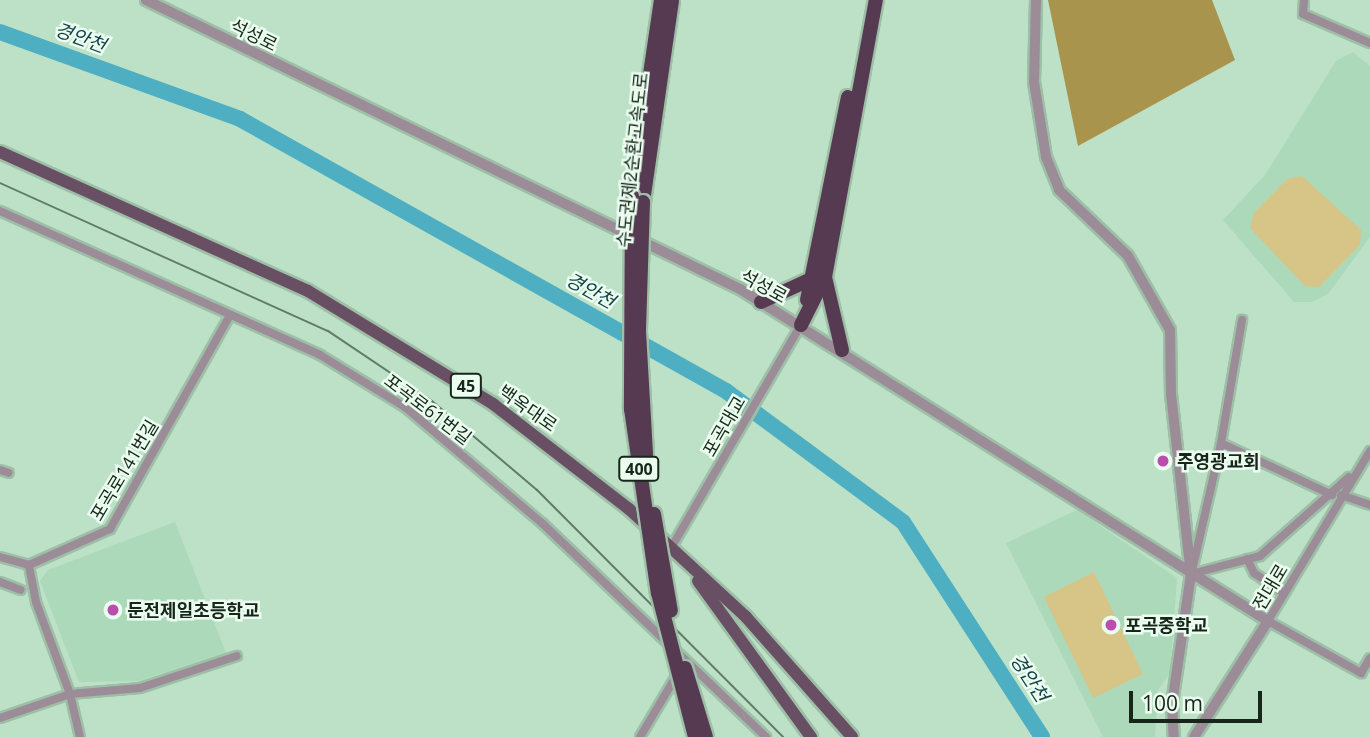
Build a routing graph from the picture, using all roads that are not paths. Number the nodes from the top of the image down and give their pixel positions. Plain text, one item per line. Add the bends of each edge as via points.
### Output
1 (146, 0) edge
2 (661, 0) edge
3 (671, 0) edge
4 (678, 0) edge
5 (868, 0) edge
6 (876, 0) edge
7 (1036, 0) edge
8 (1304, 0) edge
9 (1370, 43) edge
10 (663, 52) junction
11 (0, 152) edge
12 (637, 199) junction
13 (0, 211) edge
14 (818, 278) junction
15 (761, 302) junction
16 (230, 315) junction
17 (1242, 320) dead end
18 (798, 330) junction
19 (842, 350) junction
20 (1221, 443) junction
21 (1370, 451) edge
22 (1337, 495) junction
23 (1370, 505) edge
24 (671, 548) junction
25 (0, 557) edge
26 (1247, 559) junction
27 (29, 565) junction
28 (1191, 574) junction
29 (0, 582) edge
30 (20, 590) dead end
31 (1284, 593) junction
32 (1268, 621) junction
33 (237, 656) dead end
34 (1370, 658) edge
35 (685, 660) junction
36 (1361, 673) junction
37 (1370, 679) edge
38 (70, 694) junction
39 (0, 718) edge
40 (80, 737) edge
41 (640, 737) edge
42 (695, 737) edge
43 (706, 737) edge
44 (766, 737) edge
45 (811, 737) edge
46 (852, 737) edge
47 (1174, 737) edge
48 (1194, 737) edge

1 - 15 street, 석성로
2 - 12 highway, 수도권제2순환고속도로 / 400
3 - 10 highway, 수도권제2순환고속도로 / 400
4 - 10 highway
5 - 14 highway
6 - 14 highway
7 - 28 street via 1034,82 1045,157 1059,190 1128,256 1170,330 1171,394
8 - 9 street via 1303,14
10 - 12 highway, 수도권제2순환고속도로 / 400
11 - 24 main road, 백옥대로 / 45 via 248,262 372,326 548,444
12 - 42 highway, 수도권제2순환고속도로 / 400, bridge via 631,409 657,593
12 - 43 highway, 수도권제2순환고속도로 / 400, bridge via 645,442 668,594
13 - 16 street, 포곡로61번길
14 - 15 highway
14 - 18 highway
14 - 19 highway
15 - 18 street, 석성로
16 - 27 street, 포곡로141번길 via 110,529
16 - 35 street, 포곡로61번길 via 320,355 405,407 542,523
17 - 20 street
18 - 19 street, 석성로
18 - 24 street, 포곡대교
19 - 28 street, 석성로
20 - 22 street
20 - 28 street
21 - 22 street, 전대로
22 - 23 street
22 - 26 street via 1260,556
22 - 31 street, 전대로
24 - 45 main road
24 - 46 main road, 백옥대로 / 45 via 746,617
25 - 27 street
26 - 28 street
26 - 31 street via 1254,573
27 - 38 street via 40,614
28 - 32 street, 석성로
28 - 47 street via 1172,705
29 - 30 street
31 - 32 street, 전대로
32 - 36 street
32 - 48 street, 전대로
33 - 38 street via 141,688
34 - 36 street
35 - 41 street
35 - 44 street, 포곡로61번길
36 - 37 street
38 - 39 street
38 - 40 street

